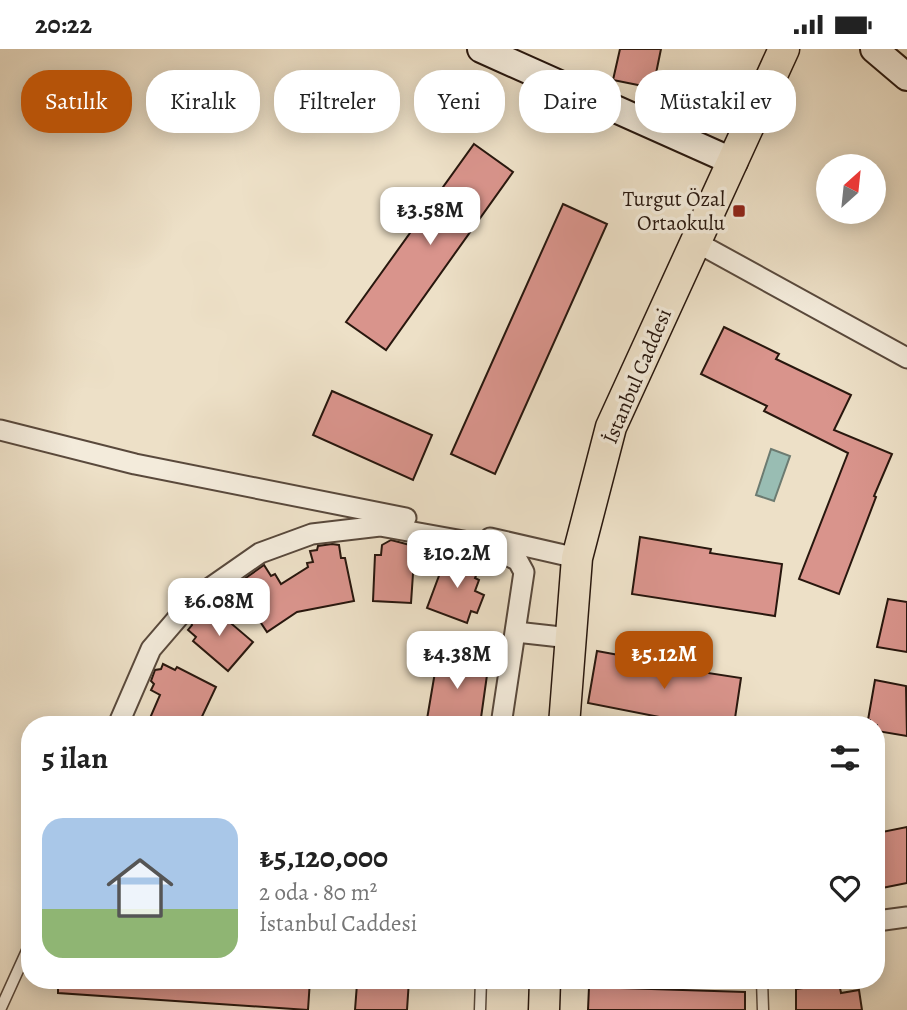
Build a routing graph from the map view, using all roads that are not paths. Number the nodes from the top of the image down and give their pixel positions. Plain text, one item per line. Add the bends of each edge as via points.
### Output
1 (481, 49) edge
2 (784, 49) edge
3 (874, 49) edge
4 (907, 77) edge
5 (733, 162) junction
6 (696, 241) junction
7 (907, 358) edge
8 (0, 430) edge
9 (577, 558) junction
10 (516, 632) junction
11 (570, 638) junction
12 (122, 716) edge
13 (502, 716) edge
14 (565, 716) edge
15 (907, 917) edge
16 (885, 920) edge
17 (21, 964) edge
18 (481, 989) edge
19 (545, 989) edge
20 (762, 989) edge
21 (0, 1010) edge
22 (480, 1010) edge
23 (544, 1010) edge
24 (763, 1010) edge

1 - 5 street
2 - 5 main road, İstanbul Caddesi
3 - 4 street
5 - 6 main road, İstanbul Caddesi
6 - 7 street
6 - 9 main road, İstanbul Caddesi via 611,427
8 - 9 street via 135,464
9 - 11 main road, İstanbul Caddesi
10 - 11 street
10 - 12 street via 524,572 518,561 491,546 380,526 312,534 260,553 194,599 151,649
10 - 13 street
11 - 14 main road, İstanbul Caddesi
15 - 16 street
17 - 21 lane
18 - 22 lane
19 - 23 main road
20 - 24 lane

